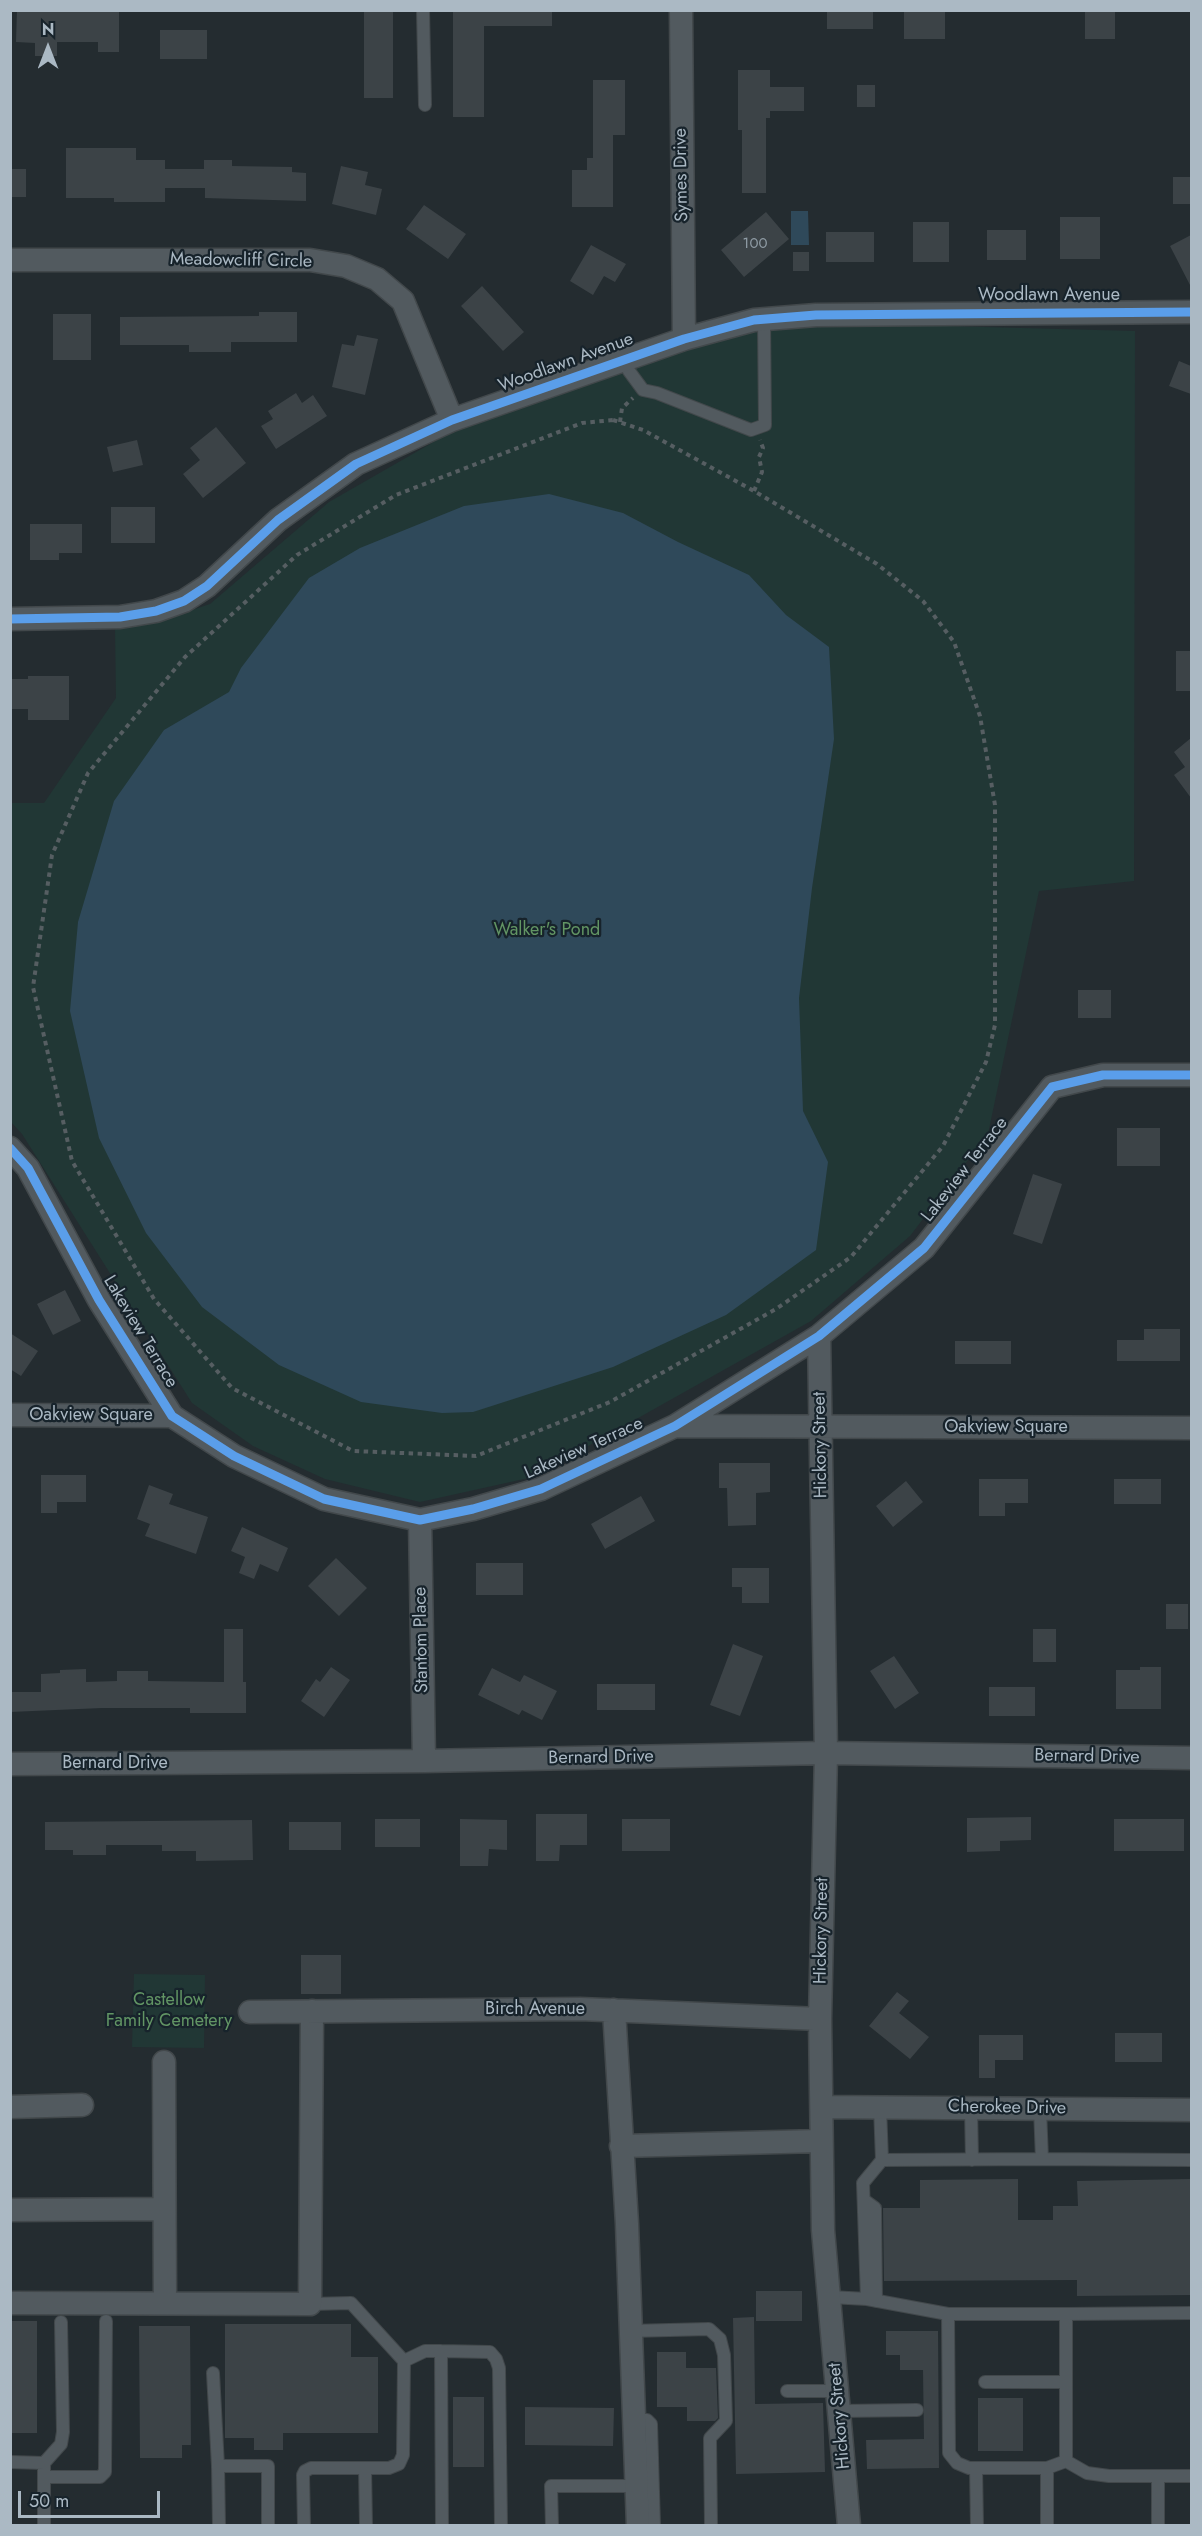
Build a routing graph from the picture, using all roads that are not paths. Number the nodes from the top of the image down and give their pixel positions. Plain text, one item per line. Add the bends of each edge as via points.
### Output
1 (423, 10) edge
2 (681, 10) edge
3 (425, 105) dead end
4 (10, 260) edge
5 (1191, 312) edge
6 (764, 320) junction
7 (684, 339) junction
8 (624, 360) junction
9 (452, 420) junction
10 (10, 619) edge
11 (1191, 1075) edge
12 (10, 1148) edge
13 (819, 1336) junction
14 (10, 1415) edge
15 (172, 1416) junction
16 (675, 1426) junction
17 (821, 1428) junction
18 (1191, 1428) edge
19 (420, 1520) junction
20 (826, 1753) junction
21 (1191, 1758) edge
22 (424, 1761) junction
23 (10, 1764) edge
24 (614, 2010) junction
25 (312, 2011) junction
26 (250, 2012) dead end
27 (820, 2019) junction
28 (164, 2062) dead end
29 (82, 2105) dead end
30 (10, 2107) edge
31 (822, 2107) junction
32 (880, 2107) junction
33 (971, 2108) junction
34 (1040, 2109) junction
35 (1191, 2110) edge
36 (820, 2141) junction
37 (621, 2146) junction
38 (1042, 2159) junction
39 (882, 2160) junction
40 (972, 2160) junction
41 (1191, 2160) edge
42 (164, 2209) junction
43 (10, 2210) edge
44 (830, 2297) junction
45 (872, 2300) junction
46 (10, 2303) edge
47 (165, 2303) junction
48 (310, 2304) junction
49 (1191, 2313) edge
50 (948, 2314) junction
51 (1066, 2314) junction
52 (106, 2321) dead end
53 (61, 2322) dead end
54 (630, 2331) junction
55 (441, 2351) junction
56 (404, 2361) junction
57 (213, 2373) dead end
58 (985, 2382) dead end
59 (1066, 2382) junction
60 (787, 2391) dead end
61 (839, 2401) junction
62 (917, 2410) dead end
63 (633, 2420) junction
64 (1066, 2461) junction
65 (10, 2462) edge
66 (44, 2463) junction
67 (218, 2466) junction
68 (365, 2468) junction
69 (976, 2468) junction
70 (1047, 2468) junction
71 (1158, 2476) junction
72 (1191, 2476) edge
73 (44, 2477) junction
74 (636, 2486) junction
75 (44, 2526) edge
76 (219, 2526) edge
77 (268, 2526) edge
78 (304, 2526) edge
79 (366, 2526) edge
80 (442, 2526) edge
81 (501, 2526) edge
82 (552, 2526) edge
83 (638, 2526) edge
84 (654, 2526) edge
85 (711, 2526) edge
86 (849, 2526) edge
87 (977, 2526) edge
88 (1047, 2526) edge
89 (1158, 2526) edge

1 - 3 lane
2 - 7 street, Symes Drive
4 - 9 street, Meadowcliff Circle via 310,260 346,266 377,279 403,301
5 - 6 street, Woodlawn Avenue via 816,315
6 - 7 street, Woodlawn Avenue
6 - 8 lane via 765,425 751,430 643,390
7 - 8 street, Woodlawn Avenue
8 - 9 street, Woodlawn Avenue
9 - 10 street, Woodlawn Avenue via 356,464 278,520 207,586 184,601 120,617
11 - 13 street, Lakeview Terrace via 1103,1075 1052,1087 924,1248
12 - 15 street, Lakeview Terrace via 28,1168 99,1300
13 - 16 street, Lakeview Terrace
13 - 17 street, Hickory Street
14 - 15 street, Oakview Square
15 - 19 street, Lakeview Terrace via 234,1456 324,1499
16 - 17 street, Lakeview Terrace
16 - 19 street, Lakeview Terrace via 541,1489
17 - 18 street, Oakview Square
17 - 20 street, Hickory Street
19 - 22 street, Stantom Place
20 - 21 street, Bernard Drive
20 - 22 street, Bernard Drive
20 - 27 street, Hickory Street
22 - 23 street, Bernard Drive
24 - 25 street, Birch Avenue
24 - 27 street, Birch Avenue
24 - 37 street
25 - 26 street, Birch Avenue
25 - 48 street
27 - 31 street, Hickory Street
28 - 42 street
29 - 30 street
31 - 32 street, Cherokee Drive
31 - 36 street, Hickory Street
32 - 33 street, Cherokee Drive
32 - 39 lane
33 - 34 street, Cherokee Drive
33 - 40 lane
34 - 35 street, Cherokee Drive
34 - 38 lane
36 - 37 street
36 - 44 street, Hickory Street
37 - 54 street
38 - 40 lane
38 - 41 lane
39 - 40 lane
39 - 45 lane via 863,2183 864,2200 875,2208
42 - 43 street
42 - 47 street
44 - 45 lane
44 - 61 street, Hickory Street
45 - 50 lane
46 - 47 street
47 - 48 street
48 - 56 lane via 351,2303
49 - 51 lane
50 - 51 lane
50 - 69 lane via 950,2453 957,2463
51 - 59 lane
52 - 73 lane via 105,2472 100,2477
53 - 66 lane via 62,2438 55,2453
54 - 63 street
54 - 85 lane via 709,2329 720,2339 726,2421 710,2438
55 - 56 lane via 425,2351
55 - 80 lane
55 - 81 lane via 490,2352 496,2359
56 - 68 lane via 403,2455 399,2464 389,2468
57 - 67 lane
58 - 59 lane
59 - 64 lane
60 - 61 lane
61 - 62 lane
61 - 86 street, Hickory Street
63 - 74 street
63 - 84 lane via 647,2420 651,2424
64 - 70 lane
64 - 71 lane via 1087,2473
65 - 66 lane
66 - 73 lane
67 - 76 lane
67 - 77 lane via 268,2466
68 - 78 lane via 305,2471
68 - 79 lane
69 - 70 lane
69 - 87 lane
70 - 88 lane
71 - 72 lane
71 - 89 lane
73 - 75 lane
74 - 82 lane via 551,2486
74 - 83 street

